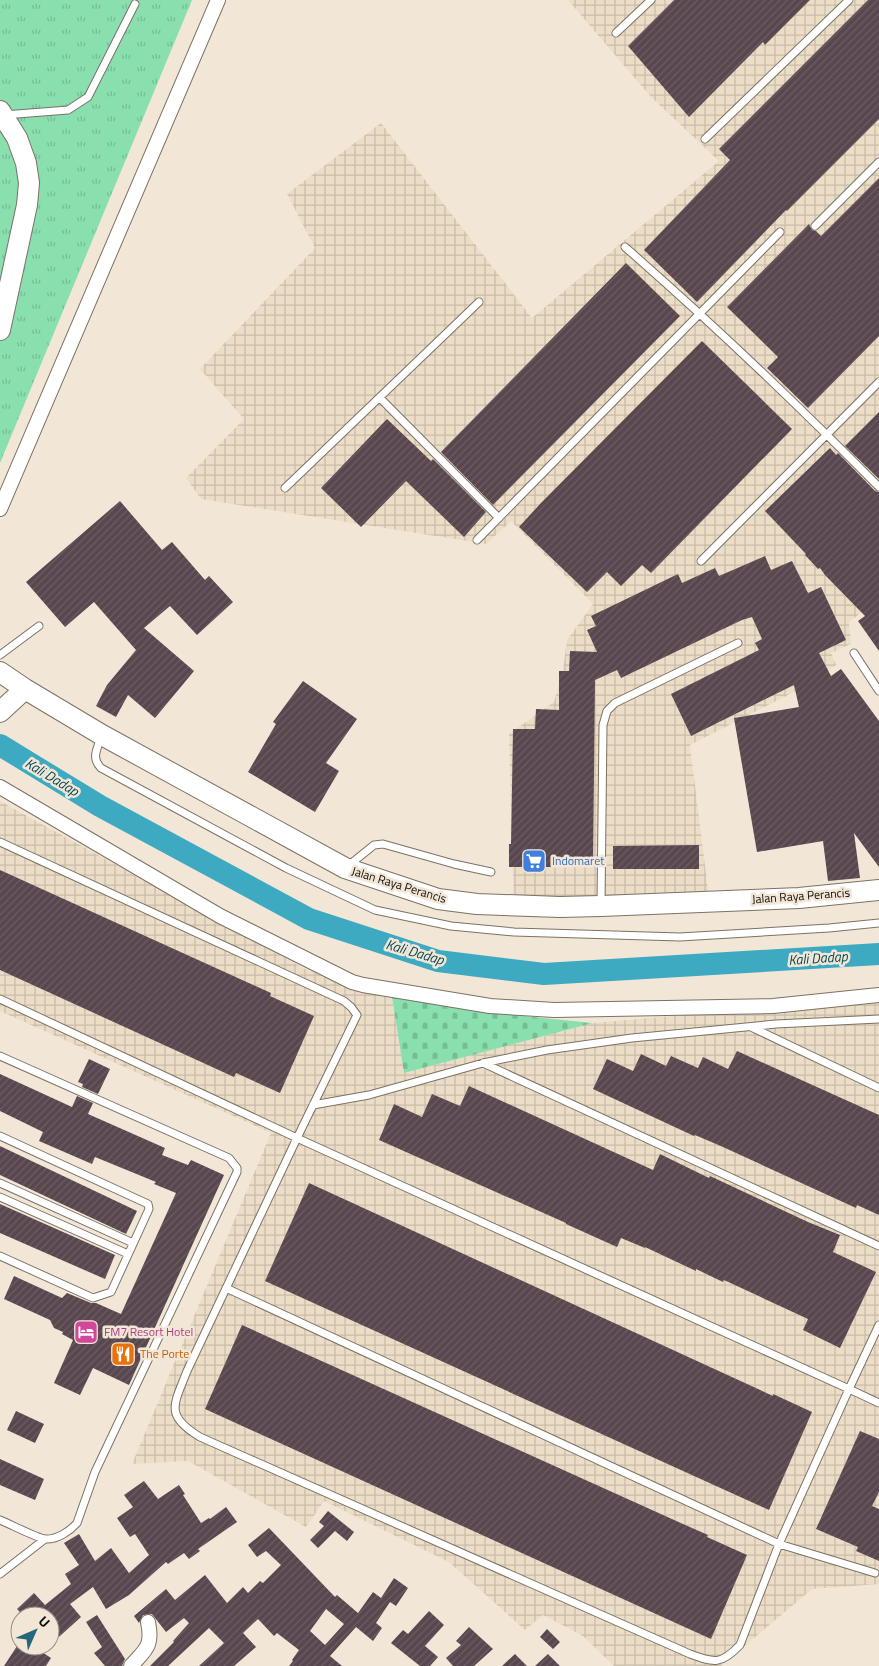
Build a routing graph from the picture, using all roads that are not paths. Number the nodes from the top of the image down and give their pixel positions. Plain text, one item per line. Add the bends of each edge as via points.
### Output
1 (218, 0) edge
2 (651, 0) edge
3 (849, 0) edge
4 (135, 4) dead end
5 (616, 33) dead end
6 (2, 113) edge
7 (705, 139) dead end
8 (879, 162) edge
9 (815, 226) dead end
10 (780, 232) dead end
11 (625, 247) dead end
12 (479, 302) dead end
13 (699, 312) junction
14 (0, 330) edge
15 (879, 382) edge
16 (380, 398) junction
17 (826, 433) junction
18 (879, 487) edge
19 (285, 488) dead end
20 (0, 508) edge
21 (499, 518) junction
22 (477, 540) dead end
23 (701, 561) dead end
24 (38, 626) dead end
25 (738, 643) dead end
26 (854, 653) dead end
27 (0, 655) edge
28 (0, 672) edge
29 (25, 689) junction
30 (879, 692) edge
31 (0, 712) edge
32 (102, 734) junction
33 (0, 787) edge
34 (0, 842) edge
35 (345, 868) junction
36 (491, 872) dead end
37 (879, 890) edge
38 (601, 906) junction
39 (879, 923) edge
40 (879, 995) edge
41 (0, 999) edge
42 (879, 1019) edge
43 (751, 1027) junction
44 (0, 1056) edge
45 (483, 1063) junction
46 (879, 1088) edge
47 (314, 1106) junction
48 (0, 1136) edge
49 (297, 1138) junction
50 (0, 1183) edge
51 (0, 1197) edge
52 (133, 1243) junction
53 (879, 1246) edge
54 (128, 1254) junction
55 (0, 1256) edge
56 (226, 1288) junction
57 (879, 1325) edge
58 (849, 1389) junction
59 (879, 1403) edge
60 (0, 1520) edge
61 (45, 1539) junction
62 (779, 1544) junction
63 (876, 1573) dead end
64 (0, 1574) edge
65 (148, 1622) dead end
66 (130, 1666) edge

1 - 20 street
2 - 5 lane
3 - 7 lane
4 - 6 lane via 88,97 68,110
6 - 14 street via 17,138 29,183 28,205
8 - 9 lane
10 - 13 lane
11 - 13 lane
12 - 16 lane
13 - 17 lane
13 - 21 lane
15 - 17 lane
16 - 19 lane
16 - 21 lane
17 - 18 lane
17 - 23 lane
21 - 22 lane
24 - 27 lane
25 - 38 lane via 607,710 603,725
26 - 30 lane
28 - 29 street, Jalan Raya Perancis
29 - 31 street
29 - 32 street, Jalan Raya Perancis
32 - 35 street, Jalan Raya Perancis
32 - 39 lane via 95,756 101,768 286,868 375,910 451,926 514,932 680,937
33 - 40 street via 220,916 363,986 490,1006 554,1010 773,1006
34 - 47 lane via 344,1000 357,1015
35 - 36 lane via 374,846 383,844
35 - 38 street, Jalan Raya Perancis via 438,899 477,904
37 - 38 street, Jalan Raya Perancis via 799,898
41 - 49 lane
42 - 43 lane
43 - 45 lane via 613,1041
43 - 46 lane
44 - 61 lane via 229,1158 237,1168 95,1472 77,1523 59,1536
45 - 47 lane via 368,1095
45 - 53 lane
47 - 49 lane
48 - 52 lane via 148,1204 149,1209
49 - 56 lane
49 - 58 lane
50 - 52 lane
51 - 54 lane
52 - 54 lane
54 - 55 lane via 110,1292 93,1298
56 - 62 lane
56 - 62 lane via 174,1406 177,1417 200,1437 707,1660 719,1662 740,1645
57 - 58 lane
58 - 59 lane
58 - 62 lane
60 - 61 lane
61 - 64 lane
62 - 63 lane
65 - 66 street via 151,1637 147,1647

